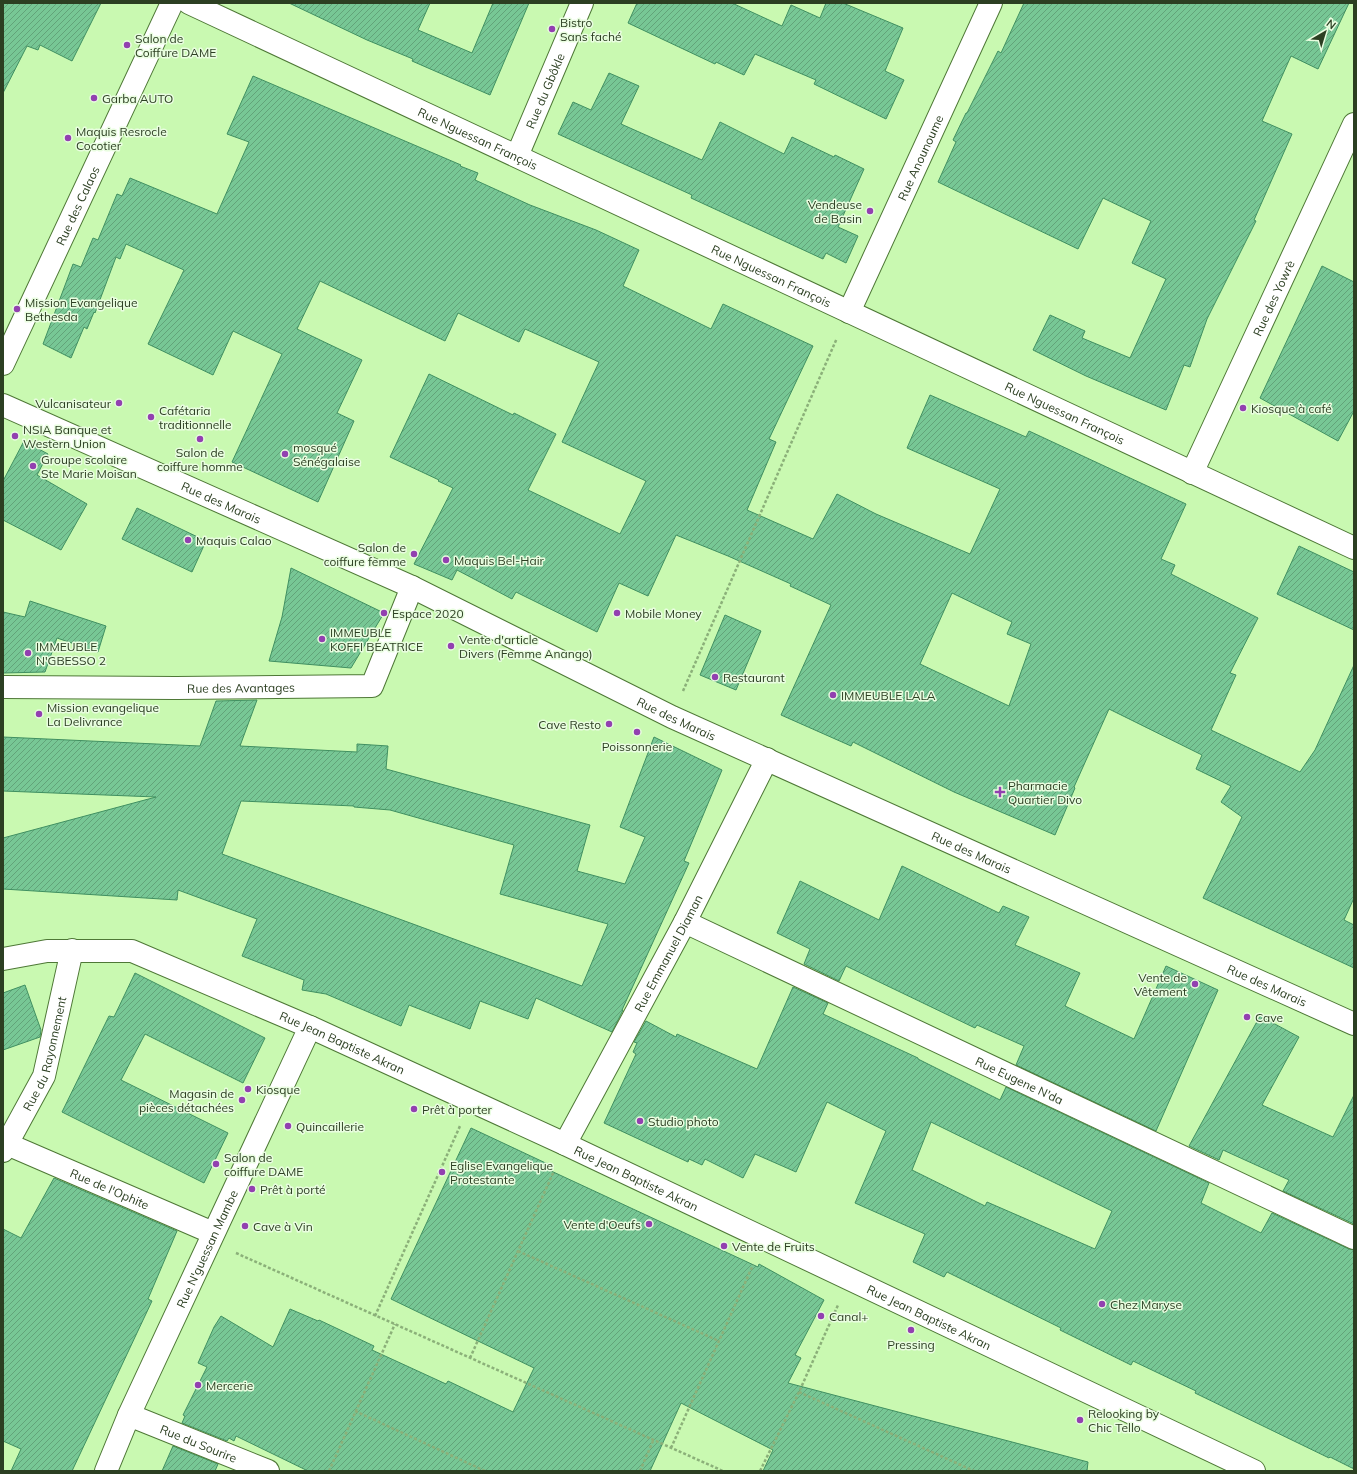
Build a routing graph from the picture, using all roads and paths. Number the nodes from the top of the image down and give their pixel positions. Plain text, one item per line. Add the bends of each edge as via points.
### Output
1 (172, 3) edge
2 (189, 3) edge
3 (582, 3) edge
4 (991, 3) edge
5 (1354, 124) edge
6 (517, 156) junction
7 (848, 312) junction
8 (3, 364) edge
9 (3, 405) edge
10 (1192, 473) junction
11 (1354, 548) edge
12 (412, 587) junction
13 (3, 687) edge
14 (672, 717) junction
15 (767, 759) junction
16 (685, 922) junction
17 (72, 950) junction
18 (3, 959) edge
19 (1354, 1024) edge
20 (310, 1027) junction
21 (471, 1102) junction
22 (565, 1144) junction
23 (5, 1148) edge
24 (211, 1237) junction
25 (1354, 1238) edge
26 (765, 1239) junction
27 (518, 1251) junction
28 (849, 1279) junction
29 (375, 1316) junction
30 (395, 1324) junction
31 (719, 1341) junction
32 (470, 1358) junction
33 (798, 1392) junction
34 (355, 1411) junction
35 (129, 1415) junction
36 (653, 1441) junction
37 (671, 1448) junction
38 (106, 1471) edge
39 (268, 1471) edge
40 (329, 1471) edge
41 (485, 1471) edge
42 (640, 1471) edge
43 (723, 1471) edge
44 (760, 1471) edge
45 (974, 1471) edge
46 (1254, 1471) edge

1 - 8 street, Rue des Calaos
2 - 6 street, Rue Nguessan François
3 - 6 street, Rue du Gbôkle
4 - 7 street, Rue Anounoume
5 - 10 street, Rue des Yowrè
6 - 7 street, Rue Nguessan François
7 - 10 street, Rue Nguessan François
7 - 14 path
9 - 12 street, Rue des Marais
10 - 11 street, Rue Nguessan François
12 - 13 street, Rue des Avantages via 372,686
12 - 14 street, Rue des Marais
14 - 15 street, Rue des Marais
15 - 16 street, Rue Emmanuel Diaman
15 - 19 street, Rue des Marais
16 - 22 street, Rue Emmanuel Diaman
16 - 25 street, Rue Eugene N'da
17 - 18 street, Rue Jean Baptiste Akran via 47,951
17 - 20 street, Rue Jean Baptiste Akran via 132,951
17 - 23 street, Rue du Rayonnement via 44,1076
20 - 21 street, Rue Jean Baptiste Akran
20 - 24 street, Rue N'guessan Mambe
21 - 22 street, Rue Jean Baptiste Akran
21 - 29 path
22 - 26 street, Rue Jean Baptiste Akran
22 - 27 path
23 - 24 street, Rue de l'Ophite
24 - 29 path
24 - 35 street, Rue N'guessan Mambe
26 - 28 street, Rue Jean Baptiste Akran
26 - 31 path
27 - 31 path
27 - 32 path
28 - 33 path
28 - 46 street, Rue Jean Baptiste Akran
29 - 30 path
30 - 32 path
30 - 34 path
31 - 37 path
32 - 36 path
33 - 44 path
33 - 45 path
34 - 40 path
34 - 41 path
35 - 38 street, Rue N'guessan Mambe
35 - 39 street, Rue du Sourire
36 - 37 path
36 - 42 path
37 - 43 path

